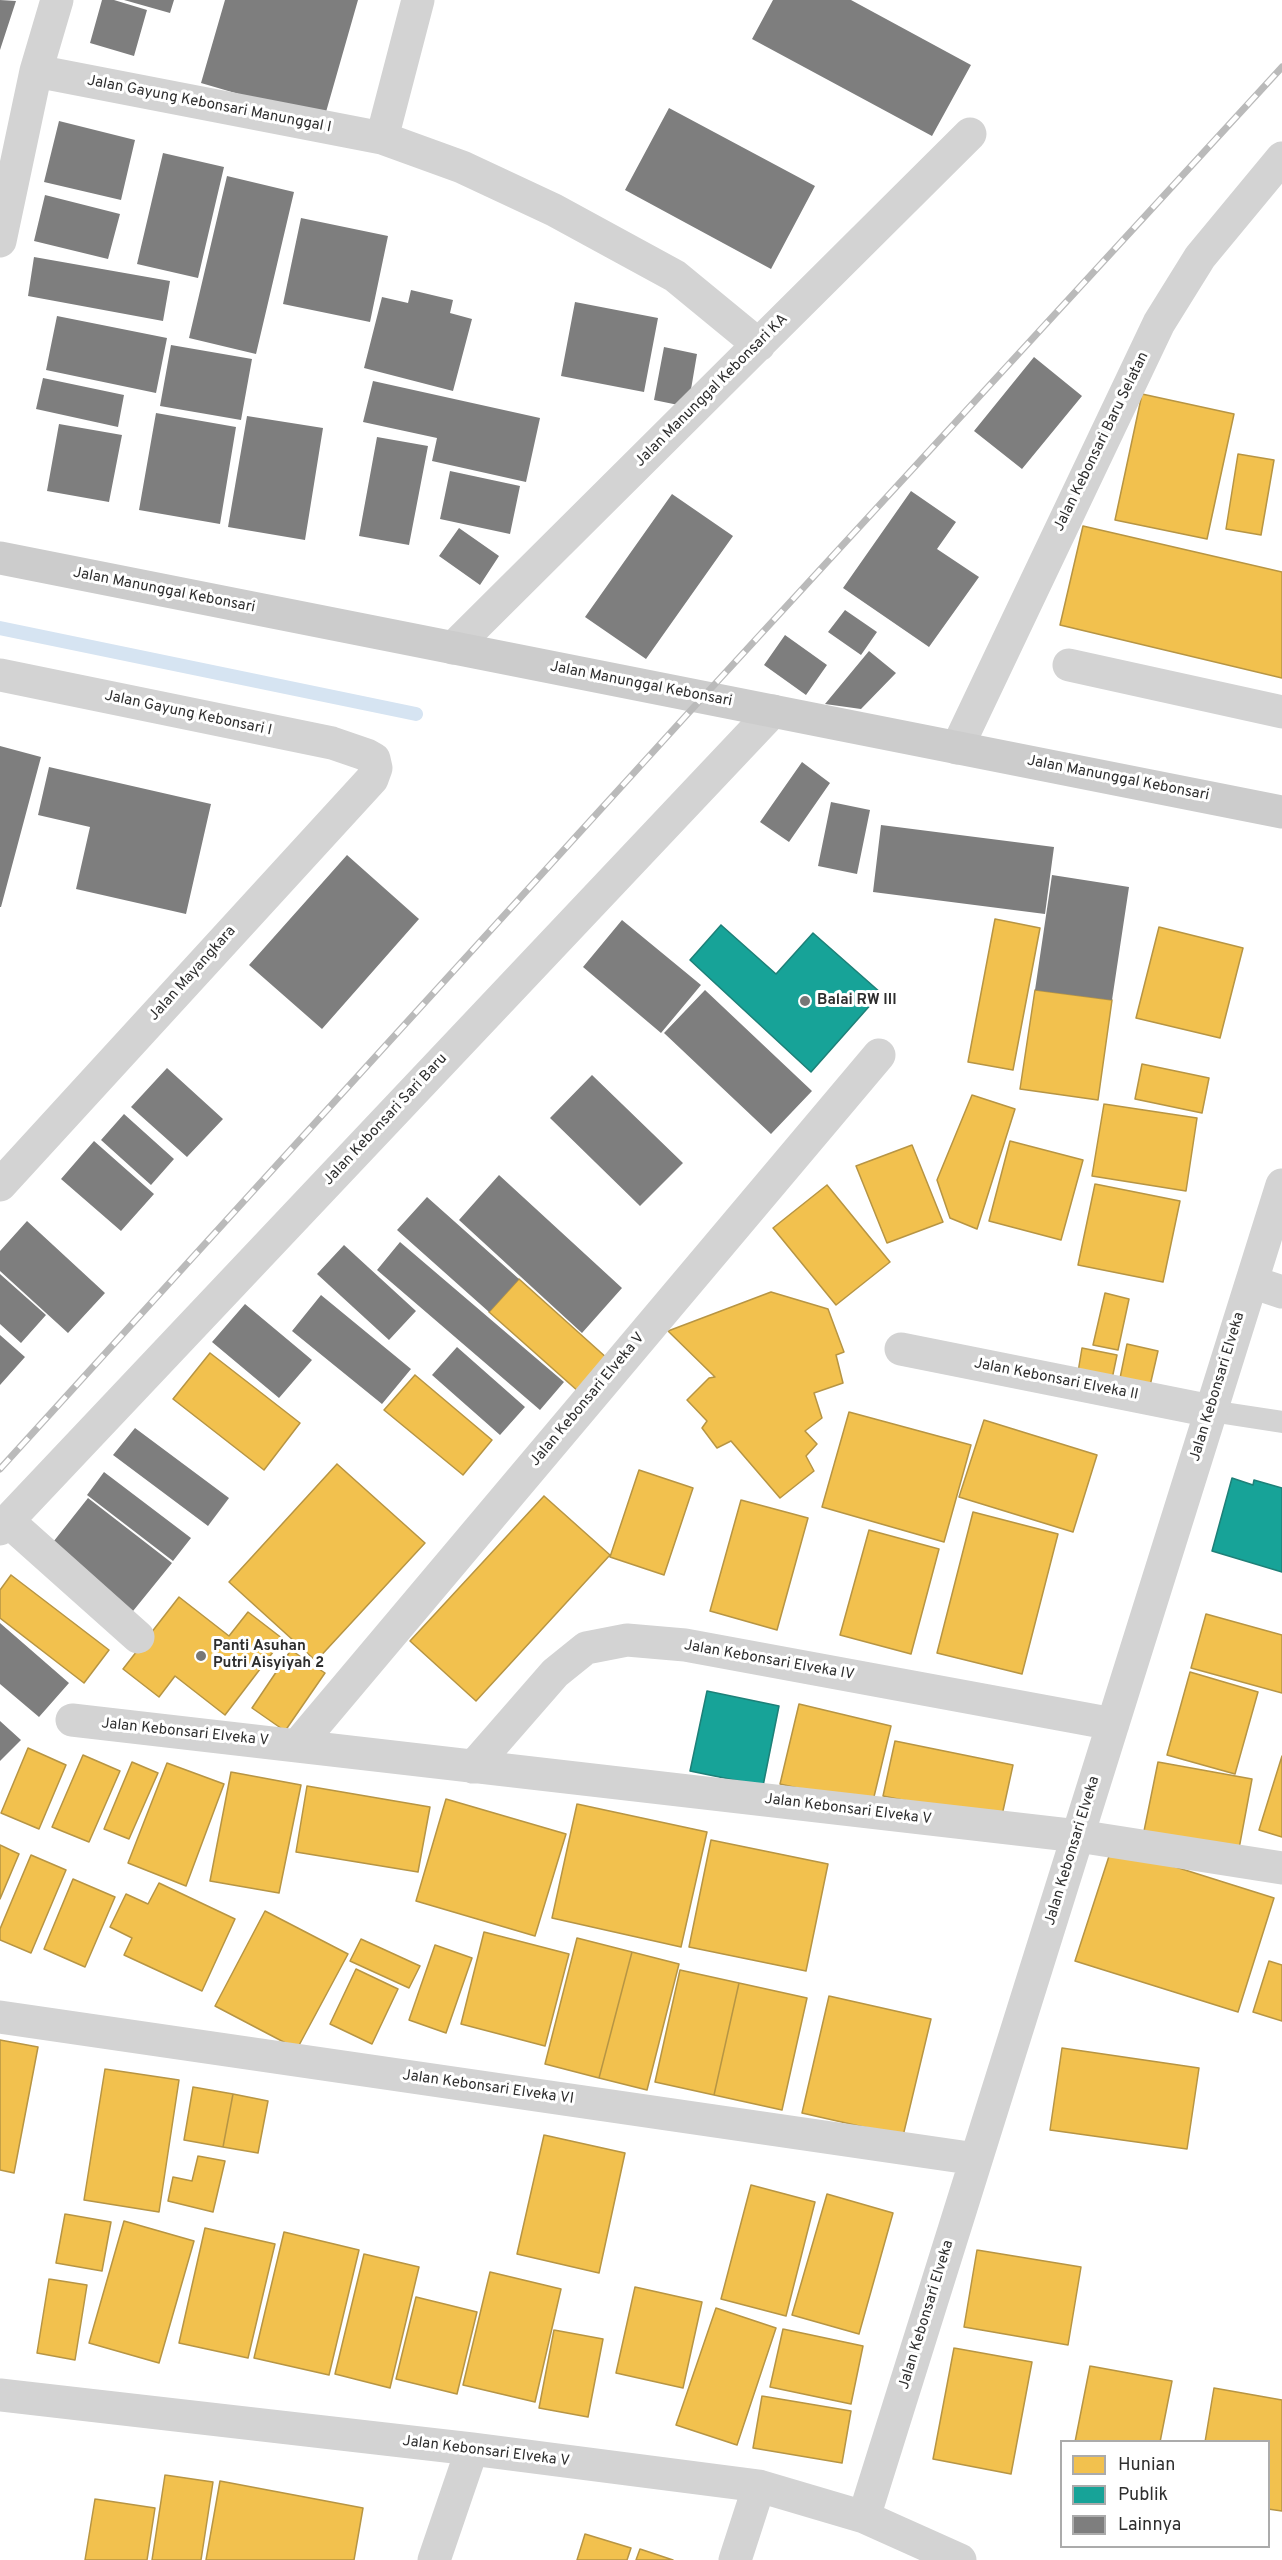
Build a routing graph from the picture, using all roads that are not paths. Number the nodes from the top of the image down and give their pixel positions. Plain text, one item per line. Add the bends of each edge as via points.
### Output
1 (57, 0) edge
2 (418, 0) edge
3 (36, 71) junction
4 (970, 134) dead end
5 (382, 138) junction
6 (1282, 158) edge
7 (0, 241) edge
8 (759, 345) junction
9 (0, 558) edge
10 (453, 648) junction
11 (1069, 665) dead end
12 (0, 675) edge
13 (773, 711) junction
14 (1282, 712) edge
15 (957, 748) junction
16 (374, 759) joint
17 (1282, 812) edge
18 (879, 1054) dead end
19 (0, 1185) edge
20 (1282, 1185) edge
21 (1252, 1282) junction
22 (1282, 1292) edge
23 (901, 1349) dead end
24 (1211, 1411) junction
25 (1282, 1422) edge
26 (4, 1525) edge
27 (138, 1636) dead end
28 (72, 1720) dead end
29 (1113, 1724) junction
30 (297, 1746) junction
31 (473, 1767) junction
32 (1078, 1836) junction
33 (1282, 1868) edge
34 (0, 2018) edge
35 (976, 2160) junction
36 (0, 2396) edge
37 (472, 2450) junction
38 (759, 2486) junction
39 (864, 2517) junction
40 (434, 2560) edge
41 (735, 2560) edge
42 (960, 2560) edge

1 - 3 street
2 - 5 street
3 - 5 street, Jalan Gayung Kebonsari Manunggal I
3 - 7 street
4 - 8 street, Jalan Manunggal Kebonsari KA
5 - 8 street, Jalan Gayung Kebonsari Manunggal I via 462,167 564,215 675,276
6 - 15 street, Jalan Kebonsari Baru Selatan via 1200,257 1159,323
8 - 10 street, Jalan Manunggal Kebonsari KA
9 - 10 street, Jalan Manunggal Kebonsari
10 - 13 street, Jalan Manunggal Kebonsari
11 - 14 street
12 - 16 street, Jalan Gayung Kebonsari I via 332,743
13 - 15 street, Jalan Manunggal Kebonsari
13 - 26 street, Jalan Kebonsari Sari Baru
15 - 17 street, Jalan Manunggal Kebonsari
16 - 19 street, Jalan Mayangkara via 372,779
18 - 30 street, Jalan Kebonsari Elveka V
20 - 21 street, Jalan Kebonsari Elveka
21 - 22 street
21 - 24 street, Jalan Kebonsari Elveka
23 - 24 street, Jalan Kebonsari Elveka II
24 - 25 lane
24 - 29 street, Jalan Kebonsari Elveka
26 - 27 street
28 - 30 street, Jalan Kebonsari Elveka V
29 - 31 street, Jalan Kebonsari Elveka IV via 685,1645 627,1640 586,1648 555,1673
29 - 32 street, Jalan Kebonsari Elveka
30 - 31 street, Jalan Kebonsari Elveka V
31 - 32 street, Jalan Kebonsari Elveka V
32 - 33 street, Jalan Kebonsari Elveka V
32 - 35 street, Jalan Kebonsari Elveka
34 - 35 street, Jalan Kebonsari Elveka VI
35 - 39 street, Jalan Kebonsari Elveka
36 - 37 street, Jalan Kebonsari Elveka V
37 - 38 street, Jalan Kebonsari Elveka V
37 - 40 street
38 - 39 street, Jalan Kebonsari Elveka V
38 - 41 street
39 - 42 street, Jalan Kebonsari Elveka V

